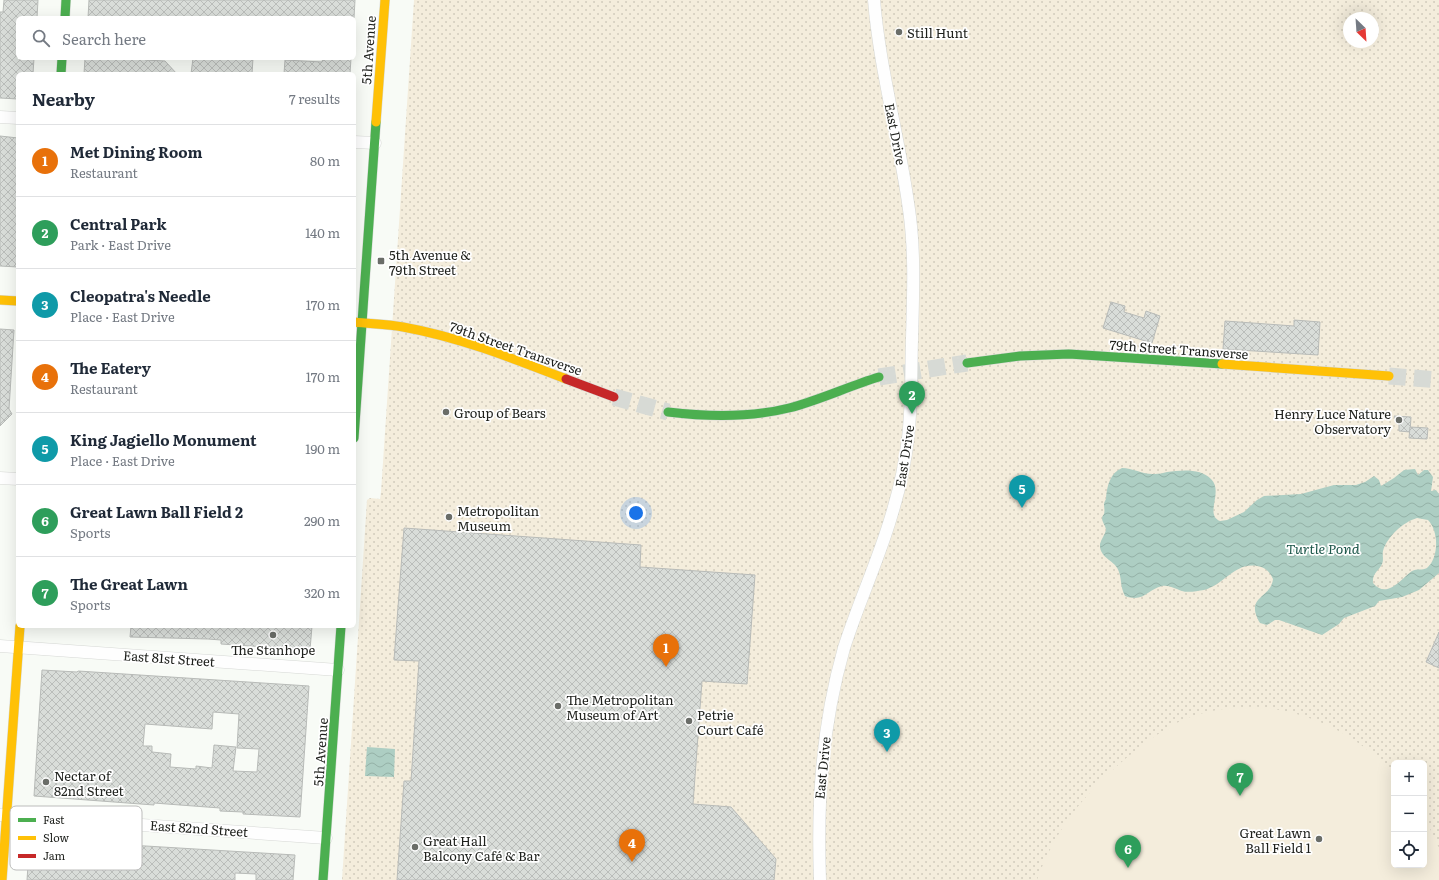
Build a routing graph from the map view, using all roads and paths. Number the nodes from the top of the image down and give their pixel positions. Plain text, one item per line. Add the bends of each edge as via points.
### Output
1 (66, 0) edge
2 (385, 0) edge
3 (874, 0) edge
4 (65, 16) edge
5 (62, 60) edge
6 (61, 72) edge
7 (0, 117) edge
8 (16, 118) edge
9 (356, 142) edge
10 (375, 143) junction
11 (0, 300) edge
12 (16, 301) edge
13 (358, 323) edge
14 (967, 364) tunnel mouth
15 (1389, 376) tunnel mouth
16 (879, 377) tunnel mouth
17 (356, 380) edge
18 (614, 397) tunnel mouth
19 (668, 412) tunnel mouth
20 (0, 478) edge
21 (16, 479) edge
22 (20, 628) edge
23 (342, 628) edge
24 (0, 646) edge
25 (18, 647) junction
26 (338, 670) junction
27 (3, 815) edge
28 (142, 825) edge
29 (326, 838) junction
30 (2, 880) edge
31 (323, 880) edge
32 (820, 880) edge

1 - 4 main road
2 - 10 main road, 5th Avenue
3 - 32 street, East Drive via 912,234 910,418 898,494 844,648 830,712 818,811
5 - 6 main road
7 - 8 street
9 - 10 street
10 - 13 main road, 5th Avenue
11 - 12 main road
13 - 17 main road, 5th Avenue
13 - 18 main road, 79th Street Transverse via 418,330 475,345
14 - 15 main road, 79th Street Transverse via 1031,355 1068,354
16 - 19 main road via 807,403 762,414 716,417
20 - 21 street
22 - 25 main road
23 - 26 main road, 5th Avenue
24 - 25 street, East 81st Street
25 - 26 street, East 81st Street
25 - 27 main road
26 - 29 main road, 5th Avenue
27 - 30 main road
28 - 29 street, East 82nd Street
29 - 31 main road, 5th Avenue

